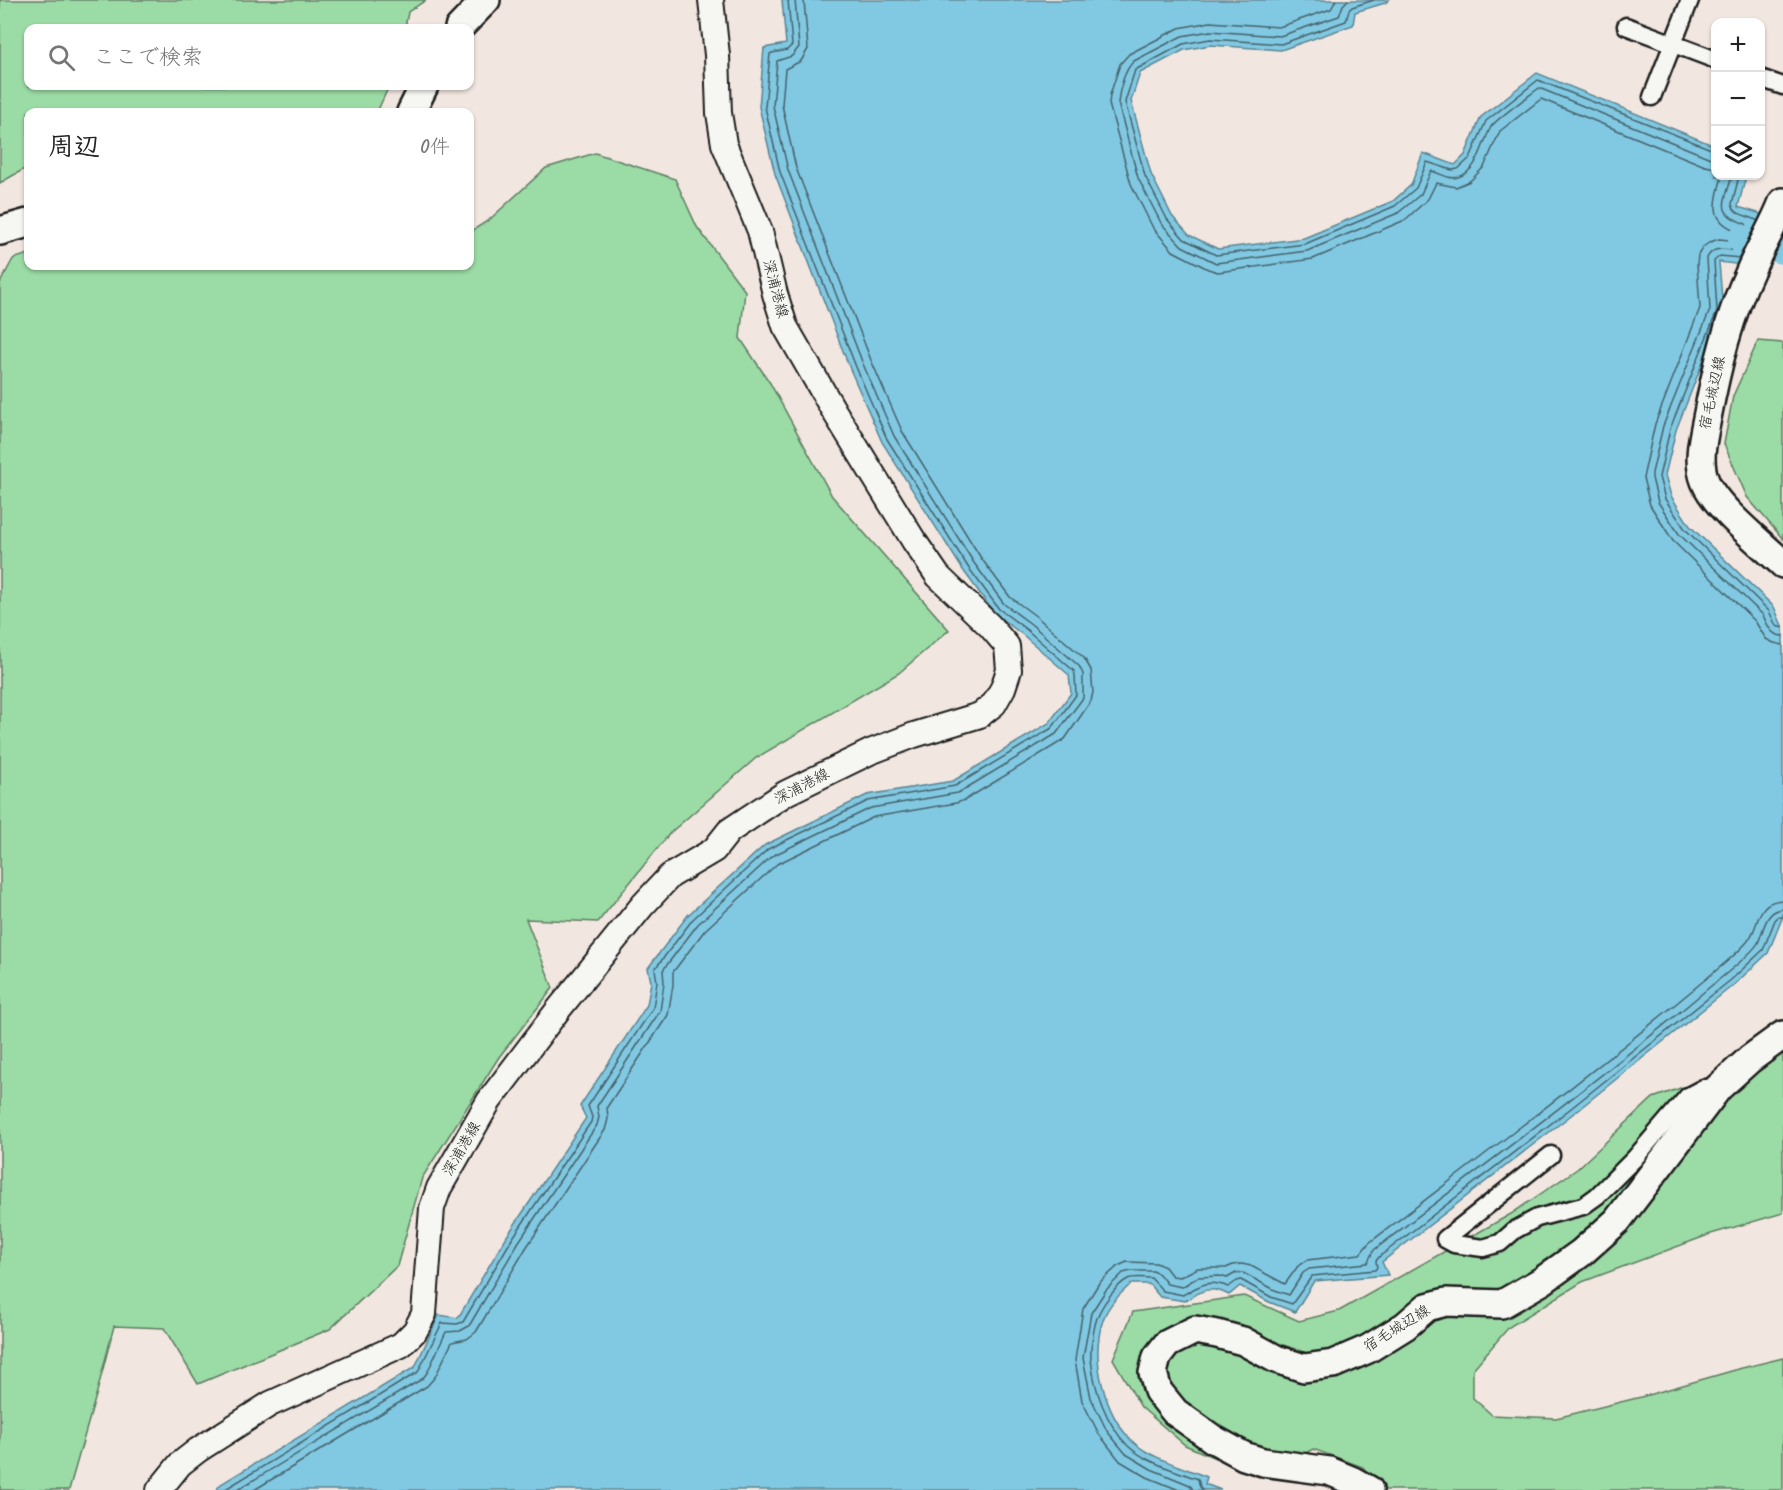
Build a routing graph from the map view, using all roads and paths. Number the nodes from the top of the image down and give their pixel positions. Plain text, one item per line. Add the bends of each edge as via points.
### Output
1 (486, 0) edge
2 (711, 0) edge
3 (1690, 0) edge
4 (463, 24) edge
5 (1626, 26) dead end
6 (1672, 44) junction
7 (1711, 58) edge
8 (1765, 79) edge
9 (1783, 86) edge
10 (422, 90) edge
11 (1652, 97) dead end
12 (413, 108) edge
13 (1780, 209) edge
14 (24, 224) edge
15 (0, 231) edge
16 (1783, 564) edge
17 (1783, 1035) edge
18 (1718, 1088) junction
19 (1551, 1155) dead end
20 (159, 1490) edge
21 (1369, 1490) edge

1 - 4 main road
2 - 20 main road, 深浦港線 via 724,144 760,231 785,326 938,576 1006,645 1010,670 994,704 980,715 870,752 786,793 729,831 714,850 670,876 558,1010 489,1101 439,1188 432,1208 424,1314 415,1332 401,1345 270,1404 198,1450 180,1464
3 - 6 street
5 - 6 street
6 - 7 street
6 - 11 street
8 - 9 street
10 - 12 main road
13 - 16 main road, 宿毛城辺線 via 1728,327 1701,459 1704,480 1713,496
14 - 15 main road
17 - 18 main road, 宿毛城辺線
18 - 19 street via 1703,1088 1688,1096 1634,1160 1583,1206 1537,1218 1500,1243 1482,1248 1445,1239
18 - 21 main road, 宿毛城辺線 via 1617,1221 1581,1253 1502,1304 1446,1302 1427,1307 1368,1349 1333,1364 1304,1368 1276,1359 1243,1341 1196,1330 1167,1344 1157,1357 1153,1373 1158,1391 1174,1412 1213,1440 1263,1462 1329,1471

